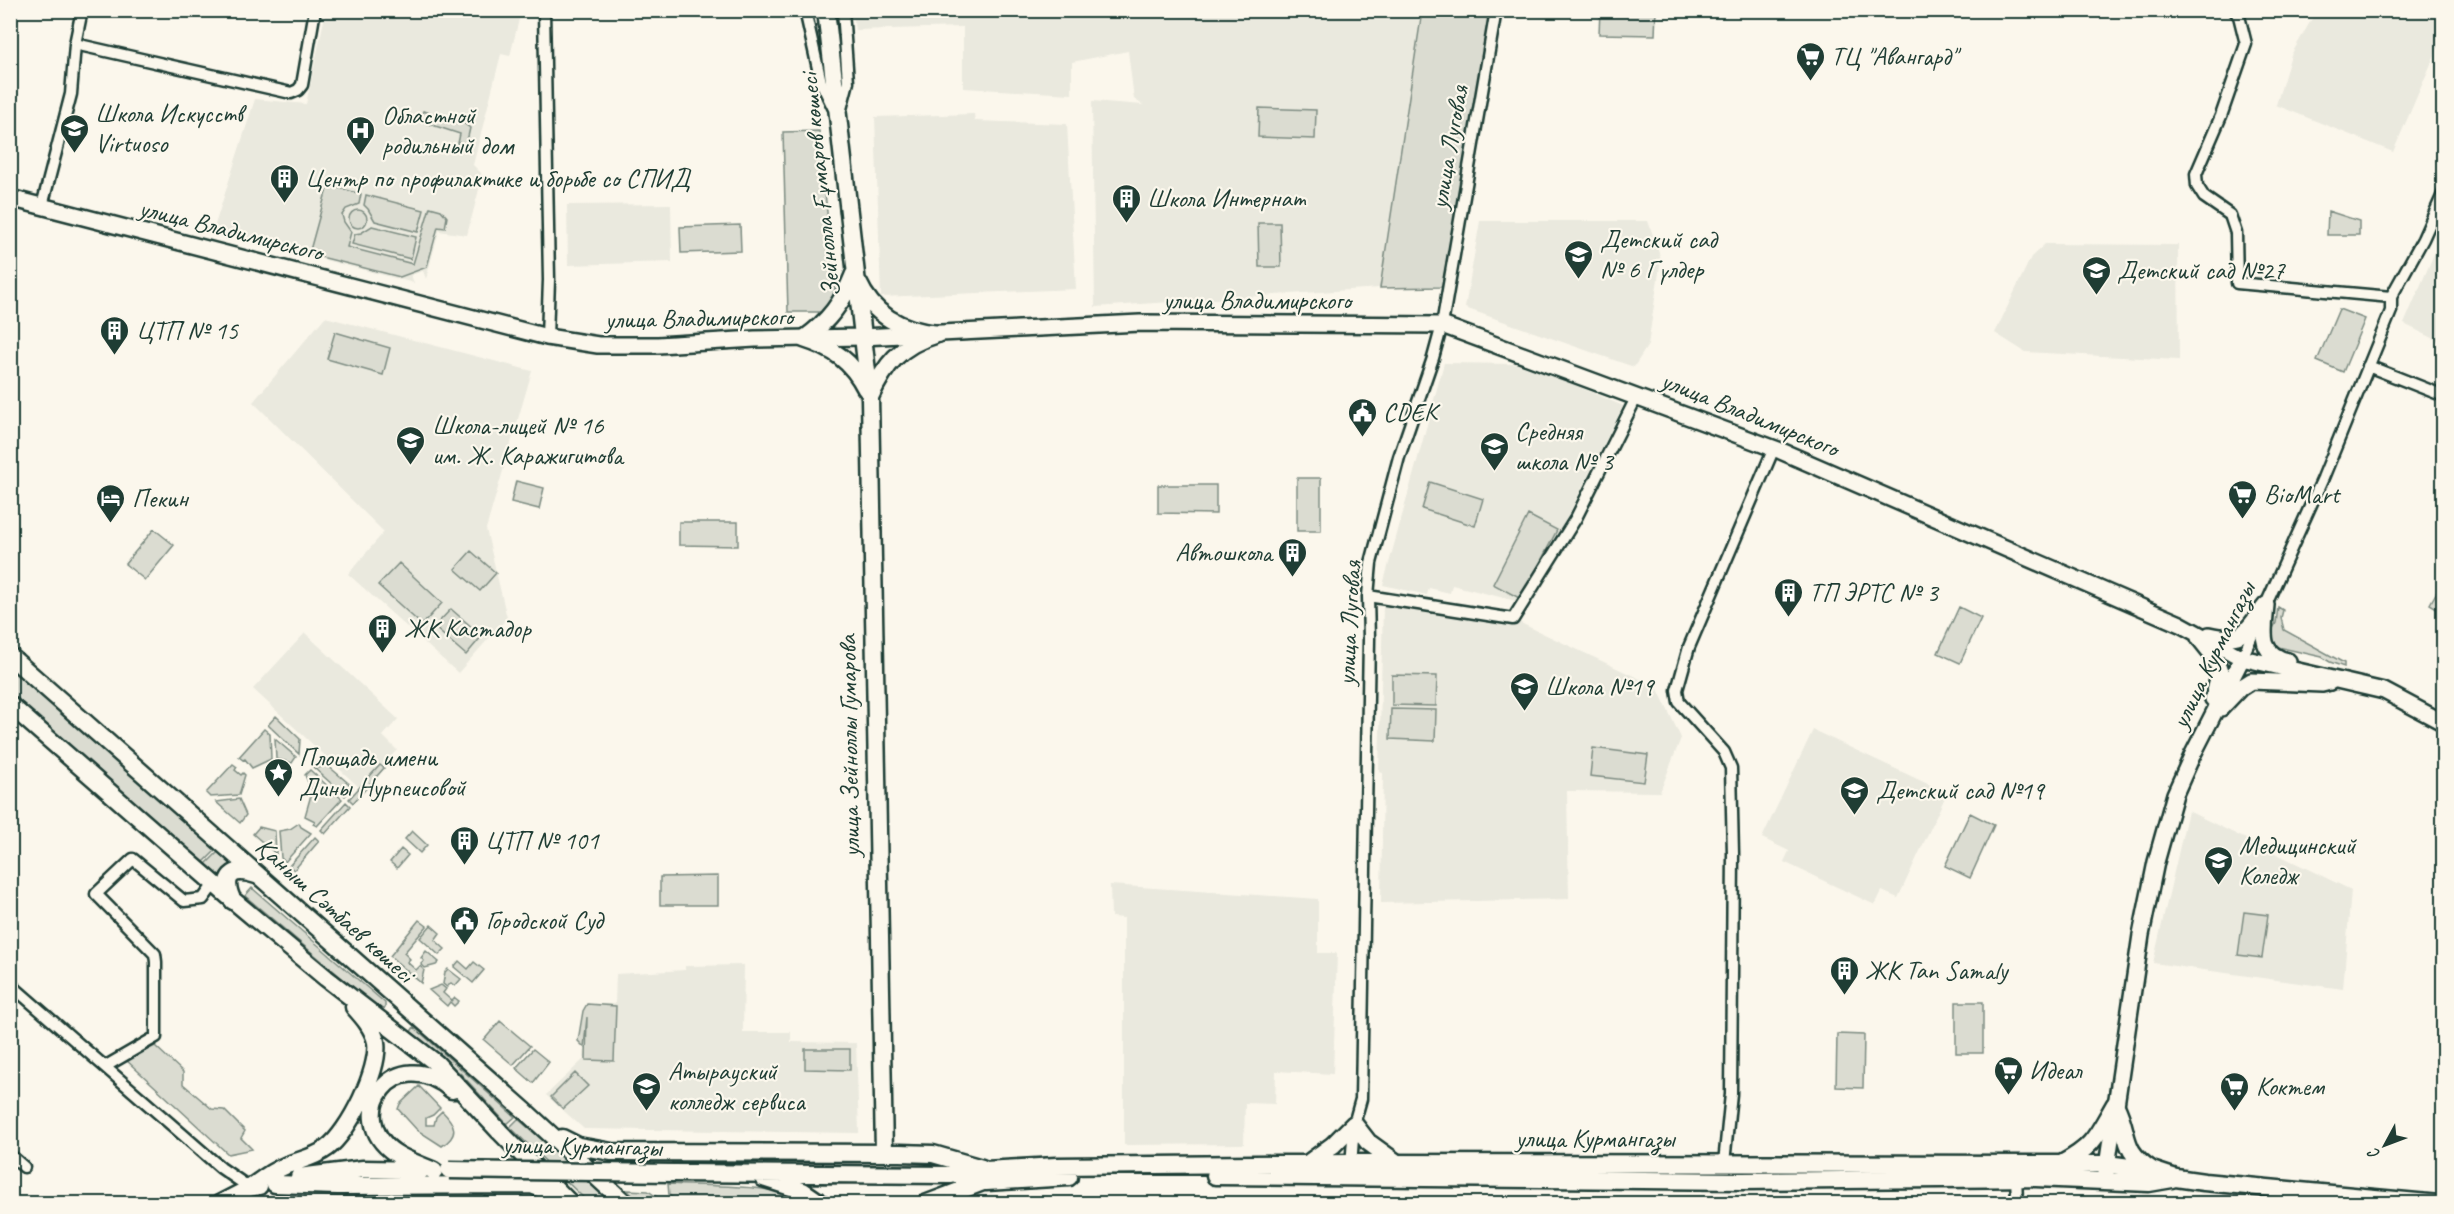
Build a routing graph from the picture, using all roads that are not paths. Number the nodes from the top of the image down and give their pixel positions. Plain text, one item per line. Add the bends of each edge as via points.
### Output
1 (82, 10) edge
2 (315, 10) edge
3 (544, 10) edge
4 (805, 10) edge
5 (826, 10) edge
6 (843, 10) edge
7 (1496, 10) edge
8 (2234, 10) edge
9 (75, 44) junction
10 (839, 118) junction
11 (2444, 192) edge
12 (10, 198) edge
13 (42, 206) junction
14 (855, 273) junction
15 (2391, 297) junction
16 (1442, 325) junction
17 (938, 334) junction
18 (547, 337) junction
19 (862, 337) junction
20 (804, 339) junction
21 (2368, 366) junction
22 (1637, 396) junction
23 (2444, 396) edge
24 (870, 398) junction
25 (1774, 448) junction
26 (1368, 596) junction
27 (2266, 605) junction
28 (2194, 631) junction
29 (10, 656) edge
30 (2242, 658) junction
31 (2338, 679) junction
32 (10, 705) edge
33 (2210, 717) junction
34 (2444, 723) edge
35 (257, 875) junction
36 (214, 885) junction
37 (234, 901) junction
38 (326, 978) junction
39 (10, 984) edge
40 (392, 995) junction
41 (376, 1015) junction
42 (106, 1066) junction
43 (2115, 1104) junction
44 (1354, 1124) junction
45 (545, 1129) junction
46 (500, 1132) junction
47 (884, 1153) junction
48 (10, 1155) edge
49 (1397, 1163) junction
50 (1724, 1163) junction
51 (1307, 1164) junction
52 (2058, 1165) junction
53 (24, 1167) dead end
54 (441, 1170) junction
55 (2152, 1170) junction
56 (1253, 1171) junction
57 (1351, 1171) junction
58 (2015, 1171) junction
59 (2106, 1172) junction
60 (745, 1173) junction
61 (987, 1176) junction
62 (2176, 1178) junction
63 (274, 1184) junction
64 (250, 1188) junction
65 (2366, 1200) edge
66 (219, 1203) edge
67 (571, 1203) edge
68 (626, 1203) edge
69 (822, 1203) edge
70 (925, 1203) edge
71 (2017, 1203) edge
72 (2439, 1203) edge

1 - 9 street
2 - 9 street via 302,85 291,93
3 - 18 street
4 - 10 street via 821,82
5 - 10 main road, Зейнолла Ғұмаров көшесі
6 - 10 street via 848,81
7 - 16 street, улица Луговая
8 - 15 street via 2246,44 2196,174 2204,197 2230,215 2236,233 2236,283
9 - 13 street via 70,94
10 - 14 main road, Зейнолла Ғұмаров көшесі
11 - 15 street, улица Курмангазы
12 - 13 street, улица Владимирского
13 - 18 street, улица Владимирского
14 - 17 main road via 861,290 884,316 910,329
14 - 19 main road, Зейнолла Ғұмаров көшесі
14 - 20 main road via 837,309
15 - 21 street, улица Курмангазы via 2391,311
16 - 17 street, улица Владимирского via 1140,323
16 - 22 street, улица Владимирского
16 - 26 street, улица Луговая via 1399,457 1371,563
17 - 19 street, улица Владимирского
17 - 24 main road via 896,356 880,375
18 - 20 street, улица Владимирского via 610,345
19 - 20 street, улица Владимирского
19 - 24 main road, улица Зейноллы Гумарова
20 - 24 main road via 825,345 844,357 859,375
21 - 23 street
21 - 27 street, улица Курмангазы
22 - 25 street, улица Владимирского
22 - 26 street via 1576,518 1513,619
24 - 47 main road, улица Зейноллы Гумарова
25 - 28 street, улица Владимирского
25 - 50 street via 1689,648 1677,690 1679,702 1724,752 1731,768 1731,1094
26 - 44 street, улица Луговая via 1361,1099
27 - 28 street via 2243,634 2228,639
27 - 30 street, улица Курмангазы
27 - 31 street via 2266,647 2276,658 2325,671
28 - 30 street, улица Владимирского
28 - 33 street via 2215,658 2220,672
29 - 35 main road, Қаныш Сәтбаев көшесі
30 - 31 street, улица Владимирского
30 - 33 street, улица Курмангазы
31 - 33 street via 2322,684 2251,681
31 - 34 street, улица Владимирского via 2384,691
32 - 36 main road, Қаныш Сәтбаев көшесі
33 - 43 street, улица Курмангазы via 2175,794 2156,862 2140,934
35 - 37 main road via 245,871 231,875 227,890
35 - 40 main road, Қаныш Сәтбаев көшесі
36 - 37 main road, Қаныш Сәтбаев көшесі
36 - 42 street via 203,898 184,901 132,860 96,894 155,954 156,962 156,1037
37 - 38 main road, Қаныш Сәтбаев көшесі
38 - 41 main road, Қаныш Сәтбаев көшесі
38 - 64 main road via 361,1015 375,1039 377,1054 367,1083 348,1125 329,1147 273,1172
39 - 42 street
40 - 41 main road via 393,1004 386,1013
40 - 45 main road, Қаныш Сәтбаев көшесі
41 - 46 main road, Қаныш Сәтбаев көшесі via 436,1063
42 - 64 street via 221,1168
43 - 52 main road via 2095,1140
43 - 55 main road via 2129,1149
43 - 59 street, улица Курмангазы
44 - 49 main road via 1368,1142
44 - 51 main road
44 - 57 street, улица Луговая
45 - 47 main road via 578,1146 612,1152
45 - 68 main road, Қаныш Сәтбаев көшесі
46 - 54 main road via 436,1078 422,1073 393,1079 376,1098 375,1128 394,1152
46 - 67 main road, Қаныш Сәтбаев көшесі
47 - 61 main road via 933,1154
48 - 53 street
49 - 50 main road, улица Курмангазы
49 - 57 main road, улица Курмангазы
50 - 58 main road, улица Курмангазы
51 - 56 main road, улица Курмангазы
51 - 57 main road, улица Курмангазы
52 - 58 main road, улица Курмангазы
52 - 59 main road, улица Курмангазы
54 - 60 main road, улица Курмангазы, bridge
54 - 63 main road, улица Курмангазы via 363,1169
55 - 59 main road, улица Курмангазы
55 - 62 main road, улица Курмангазы
56 - 57 main road, улица Курмангазы
56 - 61 main road, улица Курмангазы
57 - 58 main road, улица Курмангазы via 1742,1181
58 - 59 main road, улица Курмангазы
58 - 71 street
59 - 62 main road, улица Курмангазы via 2149,1182
60 - 61 main road, улица Курмангазы via 951,1175 967,1181
60 - 69 main road via 803,1191
61 - 70 main road
62 - 65 main road, улица Курмангазы
63 - 64 main road, улица Курмангазы
63 - 67 main road via 532,1185
64 - 66 main road, улица Курмангазы
65 - 72 main road, улица Курмангазы

